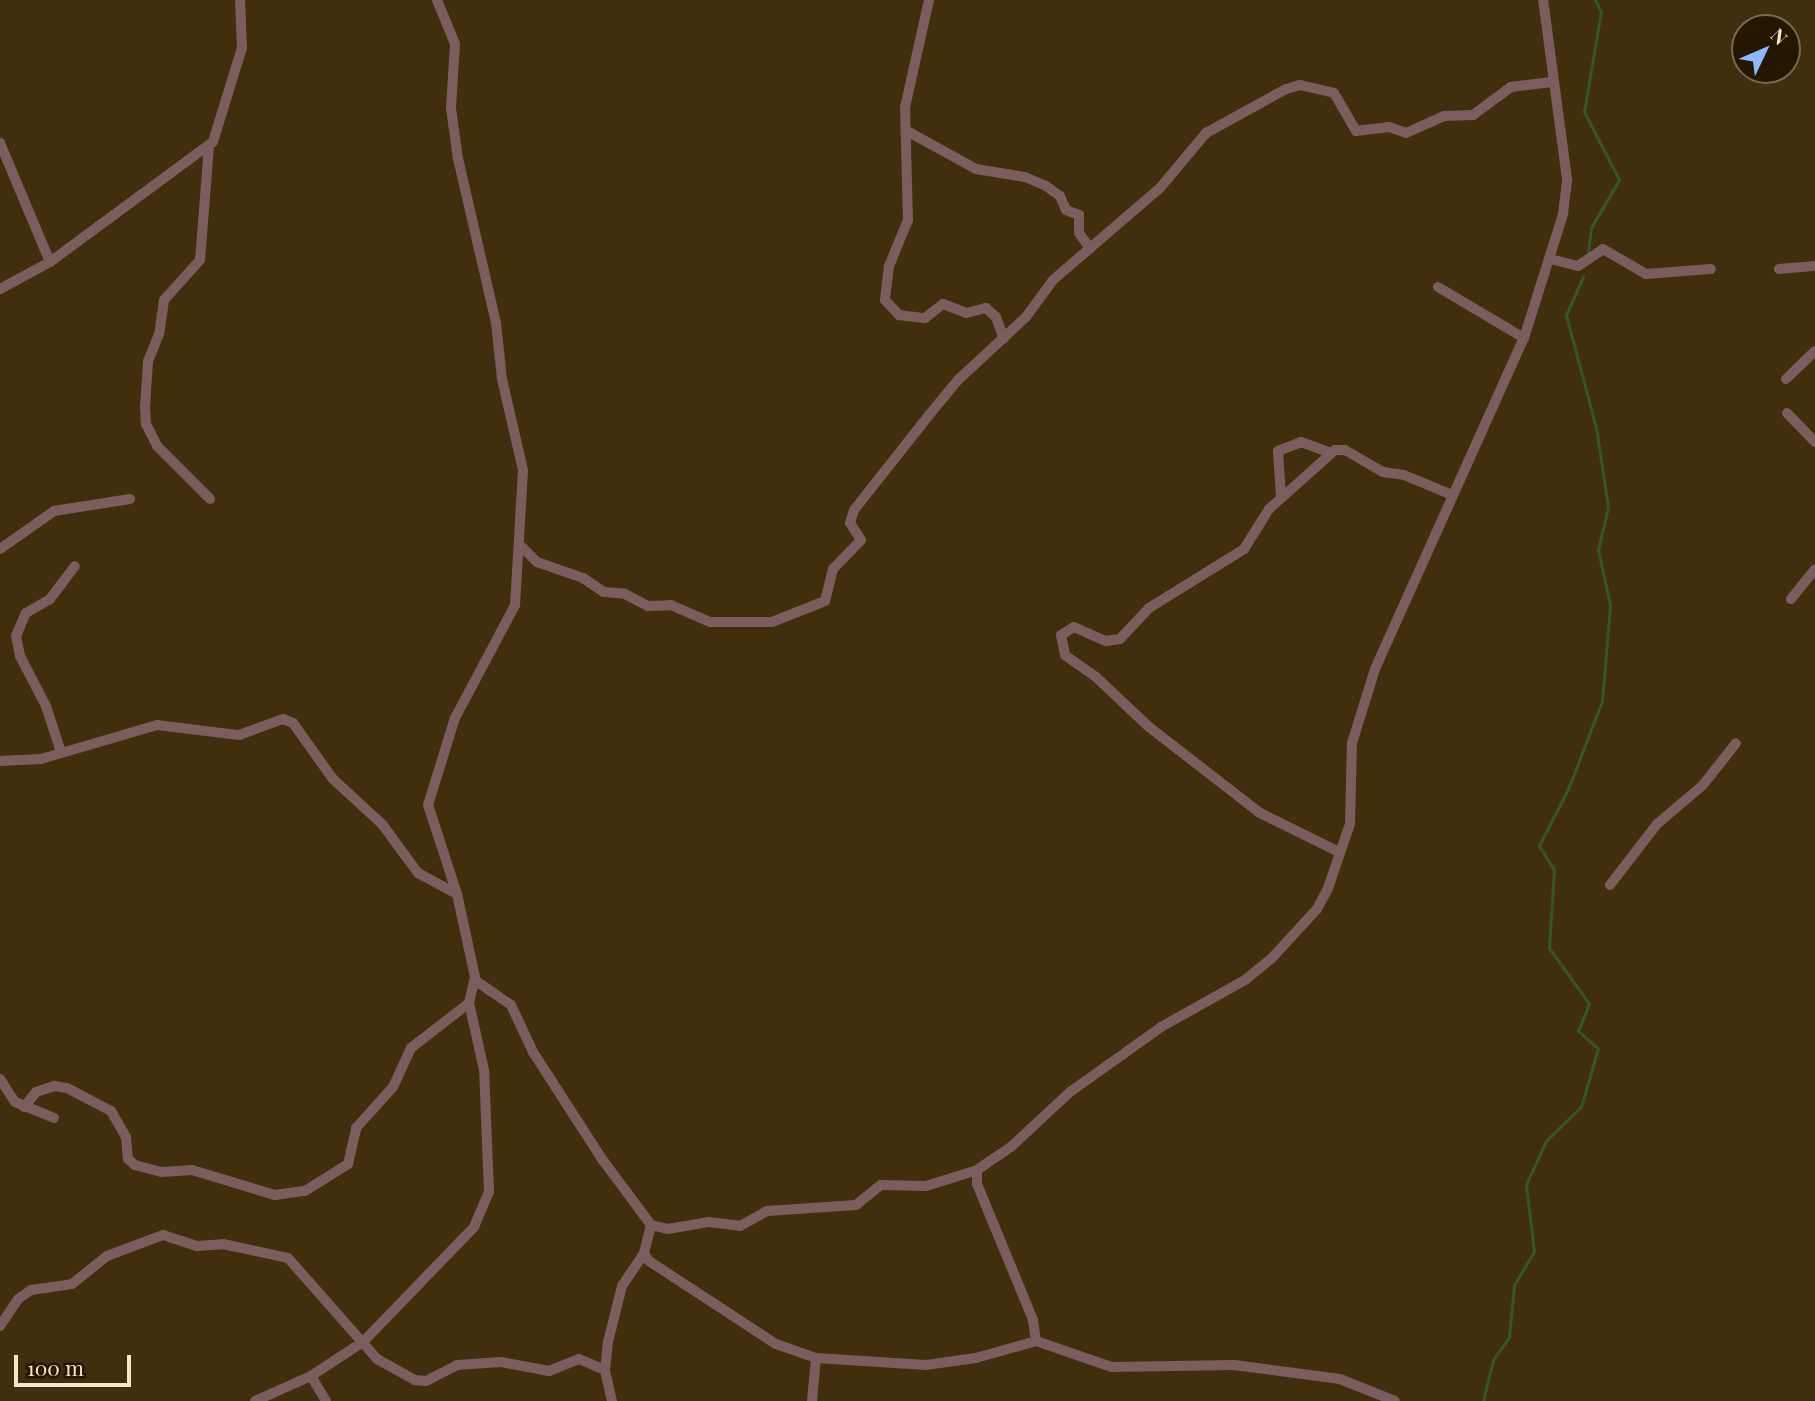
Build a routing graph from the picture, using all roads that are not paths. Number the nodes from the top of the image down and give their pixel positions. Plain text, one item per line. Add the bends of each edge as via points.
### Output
1 (240, 0) edge
2 (438, 0) edge
3 (929, 0) edge
4 (1543, 0) edge
5 (1552, 82) junction
6 (907, 131) junction
7 (0, 143) edge
8 (209, 146) junction
9 (1090, 248) junction
10 (1550, 260) junction
11 (50, 262) junction
12 (1815, 266) edge
13 (1711, 269) dead end
14 (1779, 269) dead end
15 (1438, 287) dead end
16 (0, 289) edge
17 (1524, 338) junction
18 (1004, 339) junction
19 (1815, 351) edge
20 (1786, 379) dead end
21 (1787, 413) dead end
22 (1815, 442) edge
23 (1329, 452) junction
24 (1450, 494) junction
25 (1281, 496) junction
26 (130, 499) dead end
27 (210, 499) dead end
28 (519, 544) junction
29 (0, 550) edge
30 (75, 566) dead end
31 (1814, 571) edge
32 (1791, 600) dead end
33 (1736, 743) dead end
34 (61, 752) junction
35 (0, 761) edge
36 (1339, 852) junction
37 (1610, 885) dead end
38 (457, 894) junction
39 (475, 981) junction
40 (469, 1003) junction
41 (0, 1079) edge
42 (24, 1107) junction
43 (54, 1118) dead end
44 (977, 1170) junction
45 (651, 1225) junction
46 (644, 1253) junction
47 (0, 1325) edge
48 (1036, 1341) junction
49 (363, 1342) junction
50 (816, 1358) junction
51 (605, 1370) junction
52 (311, 1376) junction
53 (255, 1401) edge
54 (326, 1401) edge
55 (612, 1401) edge
56 (812, 1401) edge
57 (1395, 1401) edge

1 - 8 street via 242,48 223,119
2 - 28 street via 455,44 451,108 457,159 496,323 502,379 523,470
3 - 6 street via 905,107
4 - 5 street
5 - 9 street via 1515,86 1473,115 1444,116 1406,133 1389,127 1360,133 1350,126 1334,93 1311,86 1286,89 1199,139 1160,188
5 - 10 street via 1567,179
6 - 9 street via 975,169 1025,177 1045,186 1060,196 1063,208 1079,215 1079,233
6 - 18 street via 908,220 885,280 887,307 899,315 925,318 943,304 966,313 986,308 996,317
7 - 11 street
8 - 11 street
8 - 27 street via 200,260 164,300 159,334 148,361 145,407 146,424 157,446
9 - 18 street via 1053,280
10 - 13 street via 1578,266 1603,249 1646,274
10 - 17 street
11 - 16 street
12 - 14 street
15 - 17 street
17 - 24 street
18 - 28 street via 952,386 853,510 850,523 861,540 833,569 825,601 772,622 710,622 671,605 648,606 625,594 604,592 583,578 537,562
19 - 20 street
21 - 22 street
23 - 24 street via 1345,450 1383,472 1404,475
23 - 25 street
23 - 25 street via 1301,442 1281,449 1276,456
24 - 36 street via 1384,644 1362,708 1351,755 1350,824
25 - 36 street via 1244,549 1149,608 1120,639 1106,641 1074,627 1061,635 1060,642 1065,655 1245,802
26 - 29 street via 54,512
28 - 38 street via 512,615 455,718 429,793 430,818
30 - 34 street via 50,599 26,613 16,636 20,656 46,706
31 - 32 street
33 - 37 street via 1703,785 1657,824
34 - 35 street via 26,762
34 - 38 street via 158,725 239,734 275,720 293,723 333,779 382,824 418,873
36 - 44 street via 1317,909 1271,959 1245,980 1161,1027 1070,1092 1012,1146
38 - 39 street
39 - 40 street
39 - 45 street via 511,1005 570,1112
40 - 42 street via 411,1048 393,1087 356,1128 348,1164 305,1191 275,1195 192,1170 162,1172 135,1165 128,1159 126,1137 111,1111 68,1088 54,1086 36,1092
40 - 49 street via 484,1070 489,1192 474,1227
41 - 42 street via 15,1102
42 - 43 street
44 - 45 street via 926,1186 881,1185 856,1205 763,1212 740,1226 709,1222 668,1229
44 - 48 street via 977,1184 1033,1320
45 - 46 street
46 - 50 street via 659,1269 776,1344
46 - 51 street via 622,1286
47 - 49 street via 18,1299 31,1290 72,1283 107,1256 163,1234 197,1245 223,1244 288,1258
48 - 50 street via 976,1358 926,1365
48 - 57 street via 1112,1367 1234,1365 1340,1379
49 - 51 street via 380,1362 418,1381 457,1364 515,1363 549,1371 579,1359
49 - 52 street
50 - 56 street
51 - 55 street
52 - 53 street
52 - 54 street

